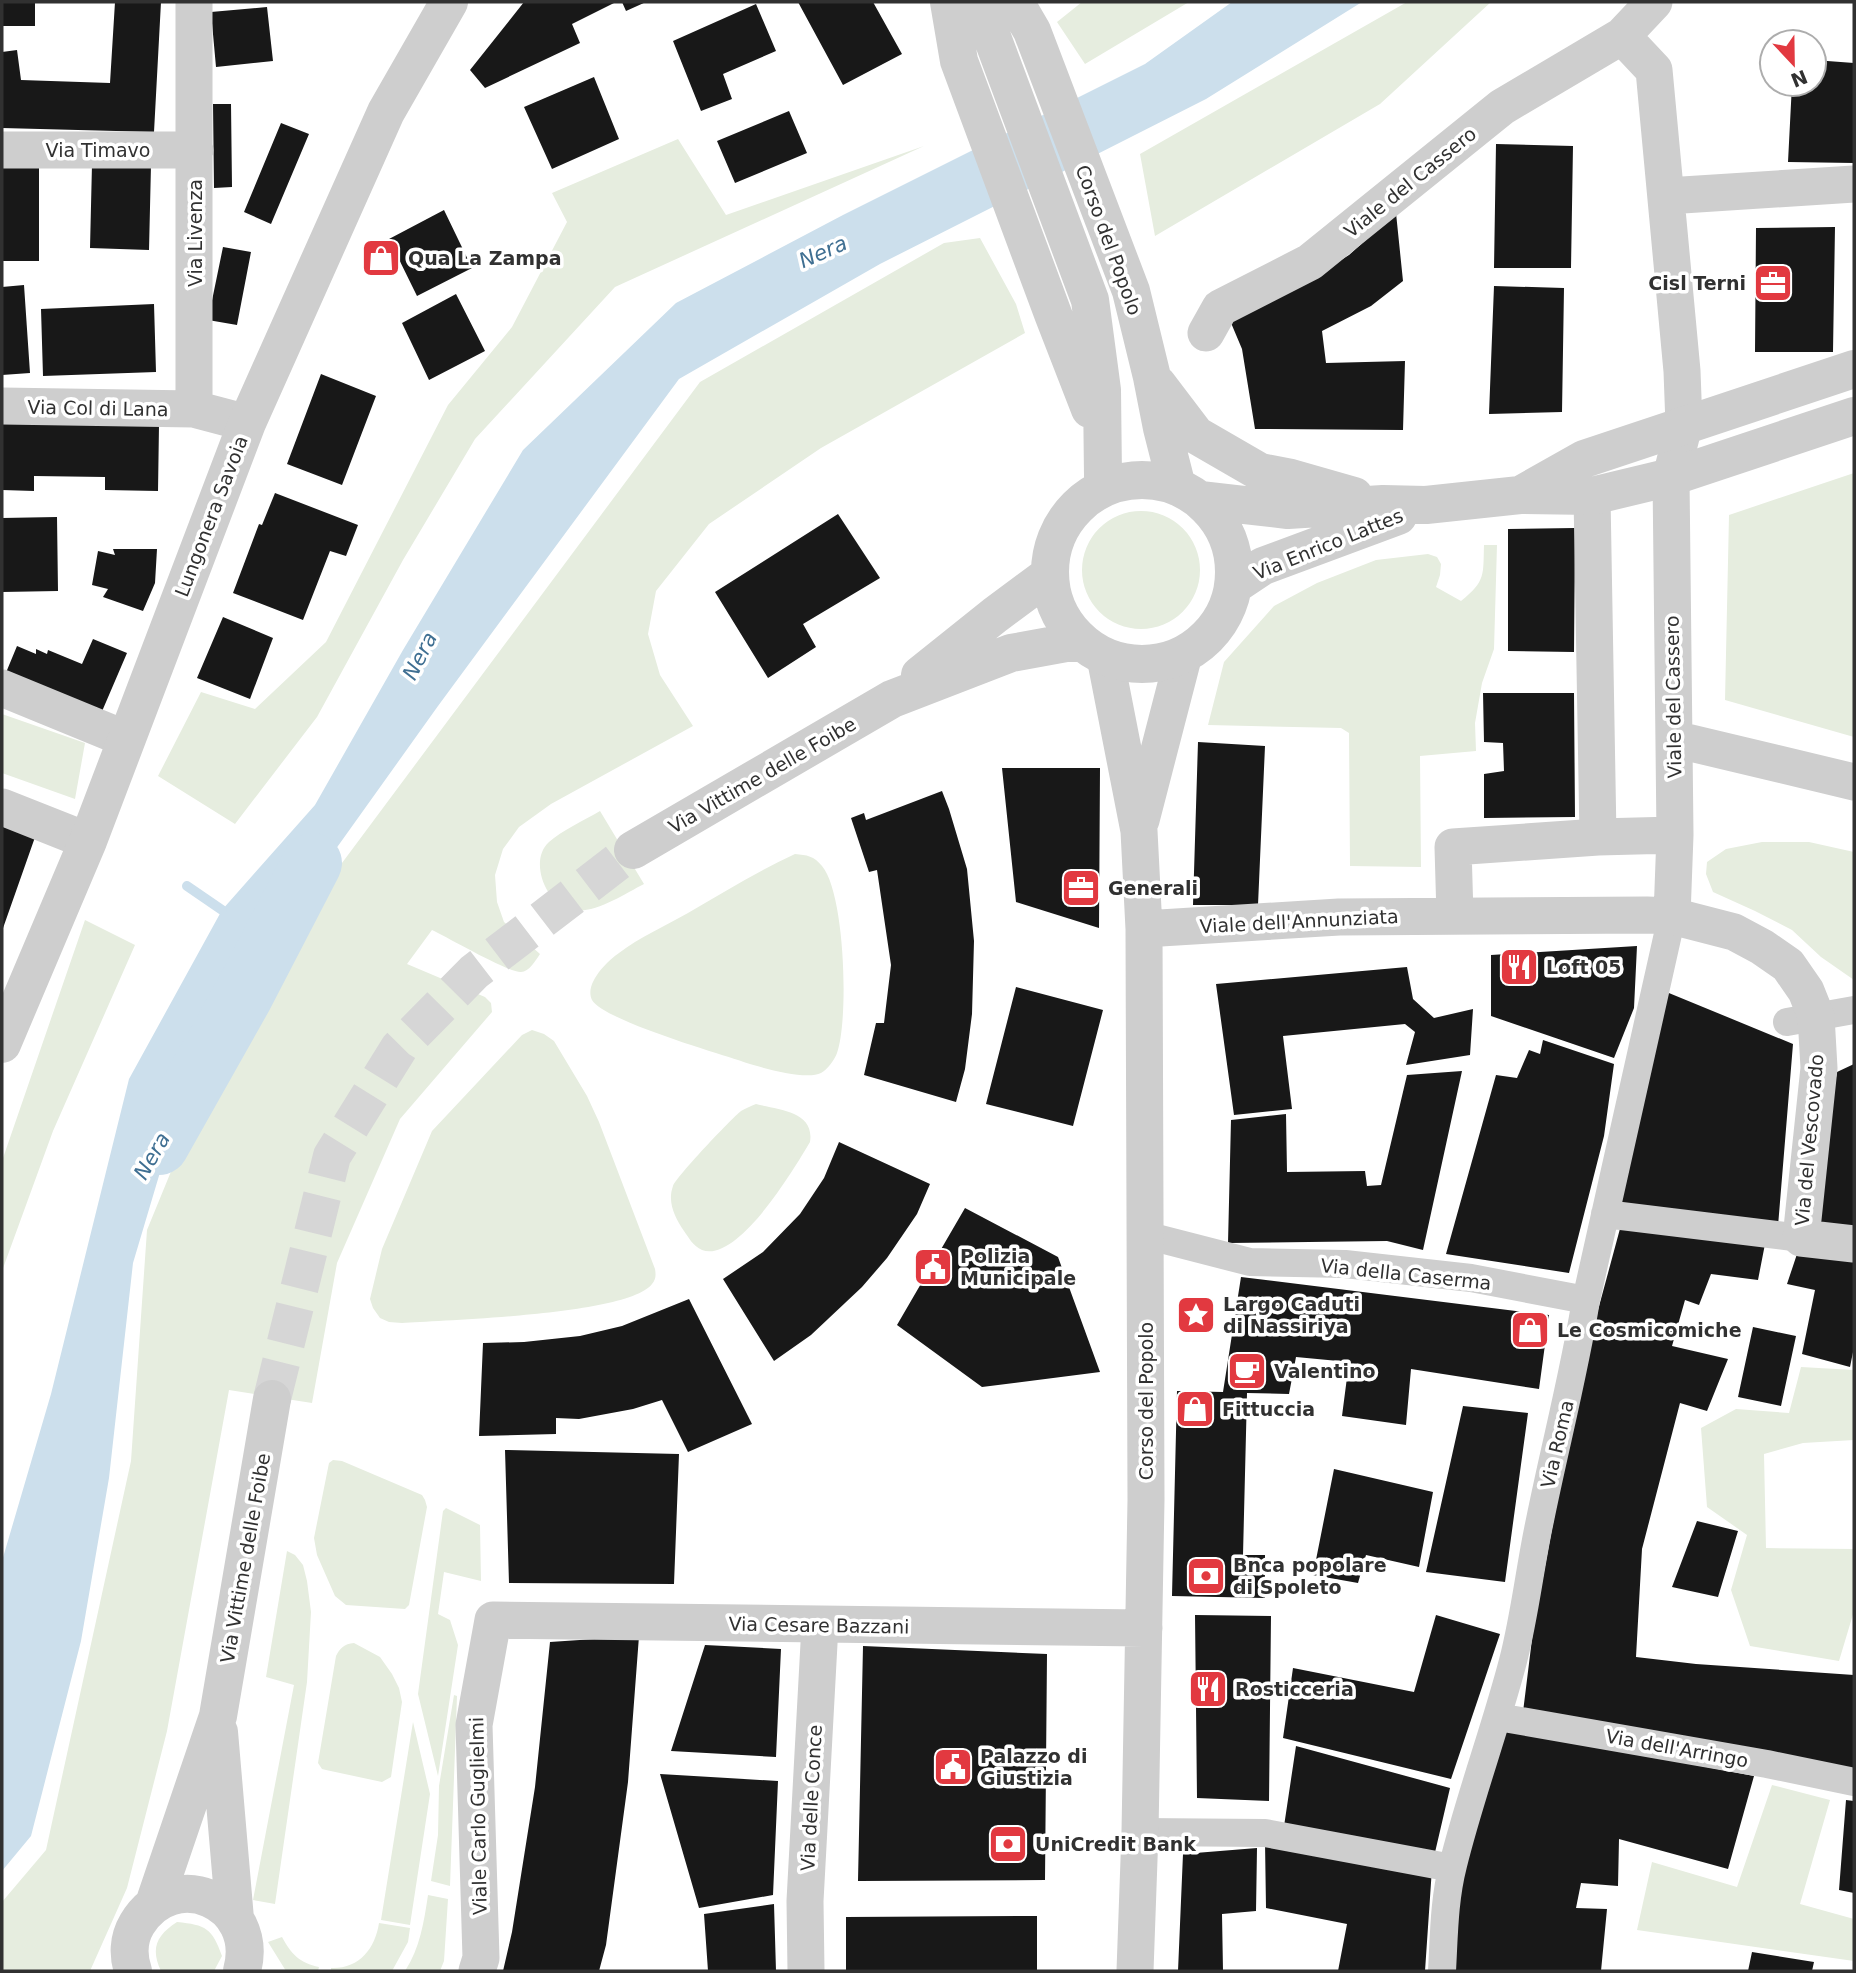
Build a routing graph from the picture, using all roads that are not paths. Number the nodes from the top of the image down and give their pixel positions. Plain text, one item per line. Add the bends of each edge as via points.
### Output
1 (194, 2) edge
2 (449, 2) edge
3 (949, 2) edge
4 (979, 2) edge
5 (1654, 2) edge
6 (1023, 17) edge
7 (1622, 36) junction
8 (2, 150) edge
9 (195, 150) junction
10 (1854, 184) edge
11 (1667, 196) junction
12 (1090, 300) junction
13 (1206, 333) dead end
14 (1854, 369) edge
15 (1152, 377) junction
16 (2, 406) edge
17 (194, 410) junction
18 (1854, 416) edge
19 (247, 423) junction
20 (1684, 425) junction
21 (1162, 428) junction
22 (1103, 440) junction
23 (1671, 477) junction
24 (1106, 487) junction
25 (1188, 494) junction
26 (1520, 495) junction
27 (1592, 496) junction
28 (1383, 504) junction
29 (1426, 505) junction
30 (1049, 575) junction
31 (1233, 586) junction
32 (1094, 650) junction
33 (1184, 654) junction
34 (2, 688) edge
35 (892, 699) junction
36 (126, 739) junction
37 (1674, 739) junction
38 (1854, 782) edge
39 (2, 807) edge
40 (1139, 831) junction
41 (1675, 835) junction
42 (1598, 837) junction
43 (88, 841) junction
44 (633, 850) tunnel mouth
45 (1455, 916) junction
46 (1672, 916) junction
47 (1144, 929) junction
48 (10, 998) edge
49 (1803, 1010) junction
50 (1854, 1010) edge
51 (2, 1044) edge
52 (1605, 1214) junction
53 (1145, 1235) junction
54 (1801, 1238) junction
55 (1854, 1244) edge
56 (1586, 1300) junction
57 (272, 1399) tunnel mouth
58 (493, 1620) joint
59 (820, 1625) junction
60 (1144, 1628) junction
61 (218, 1716) junction
62 (1498, 1717) junction
63 (1854, 1782) edge
64 (1140, 1832) junction
65 (1452, 1868) junction
66 (154, 1904) junction
67 (235, 1919) junction
68 (128, 1963) edge
69 (247, 1967) edge
70 (477, 1971) edge
71 (806, 1971) edge
72 (1135, 1971) edge
73 (1442, 1971) edge

1 - 9 street, Via Livenza
2 - 19 street, Lungonera Savoia via 386,112
3 - 22 street, Corso del Popolo via 959,61
4 - 12 street, Corso del Popolo
5 - 7 street, Viale del Cassero
6 - 15 street, Corso del Popolo via 1131,291
7 - 11 street, Viale del Cassero via 1654,70
7 - 13 street, Viale del Cassero via 1502,107 1310,262 1220,308
8 - 9 street, Via Timavo
9 - 17 street, Via Livenza
10 - 11 street
11 - 20 street, Viale del Cassero
12 - 21 street
12 - 22 street, Corso del Popolo via 1102,390
14 - 20 street
15 - 21 street, Corso del Popolo
15 - 28 street via 1196,435 1260,472
16 - 17 street, Via Col di Lana
17 - 19 street
18 - 23 street
19 - 36 street, Lungonera Savoia
20 - 23 street, Viale del Cassero
20 - 26 street, Via Enrico Lattes via 1584,459
21 - 25 street, Corso del Popolo
22 - 24 street, Corso del Popolo
23 - 27 street
23 - 37 street, Viale del Cassero
24 - 25 street via 1153,480
24 - 30 street via 1075,508 1055,539
25 - 28 street, Via Enrico Lattes via 1288,510
25 - 31 street via 1216,517 1228,538
26 - 27 street, Via Enrico Lattes
26 - 29 street, Via Enrico Lattes
27 - 42 street
28 - 29 street, Via Enrico Lattes
29 - 31 street, Via Enrico Lattes via 1263,566
30 - 32 street via 1053,601 1065,624
30 - 35 street, Via Vittime delle Foibe
31 - 33 street via 1224,613 1208,637
32 - 33 street via 1132,664 1158,663
32 - 35 street, Via Vittime delle Foibe via 1066,643 1011,653
32 - 40 street, Corso del Popolo
33 - 40 street, Corso del Popolo
34 - 36 street
35 - 44 street, Via Vittime delle Foibe
36 - 43 street, Lungonera Savoia
37 - 38 street
37 - 41 street, Viale del Cassero
39 - 43 street
40 - 47 street, Corso del Popolo
41 - 42 street
41 - 46 street, Viale del Cassero
42 - 45 street via 1452,847
43 - 48 street, Lungonera Savoia
45 - 46 street, Viale dell'Annunziata
45 - 47 street, Viale dell'Annunziata via 1339,917
46 - 49 street, Viale dell'Annunziata via 1734,932 1788,965
46 - 52 street, Via Roma via 1670,964
47 - 53 street, Corso del Popolo
48 - 51 street, Lungonera Savoia
49 - 50 street
49 - 54 street, Via del Vescovado via 1819,1068
52 - 54 street
52 - 56 street, Via Roma
53 - 56 street, Via della Caserma via 1250,1262 1345,1264 1471,1278
53 - 60 street, Corso del Popolo
54 - 55 street, Via del Vescovado
56 - 62 street, Via Roma
57 - 61 street, Via Vittime delle Foibe
58 - 59 street, Via Cesare Bazzani
58 - 70 street, Viale Carlo Guglielmi via 474,1725 481,1958
59 - 60 street, Via Cesare Bazzani
59 - 71 street, Via delle Conce via 805,1901
60 - 64 street, Corso del Popolo
61 - 66 street, Via Vittime delle Foibe
61 - 67 street, Via Vittime delle Foibe
62 - 63 street, Via dell'Arringo
62 - 65 street, Via Roma
64 - 65 street via 1265,1833
64 - 72 street, Corso del Popolo
65 - 73 street, Via Roma
66 - 67 street via 171,1896 198,1895 223,1905
66 - 68 street, Via Vittime delle Foibe via 134,1930
67 - 69 street, Via Vittime delle Foibe via 242,1931

